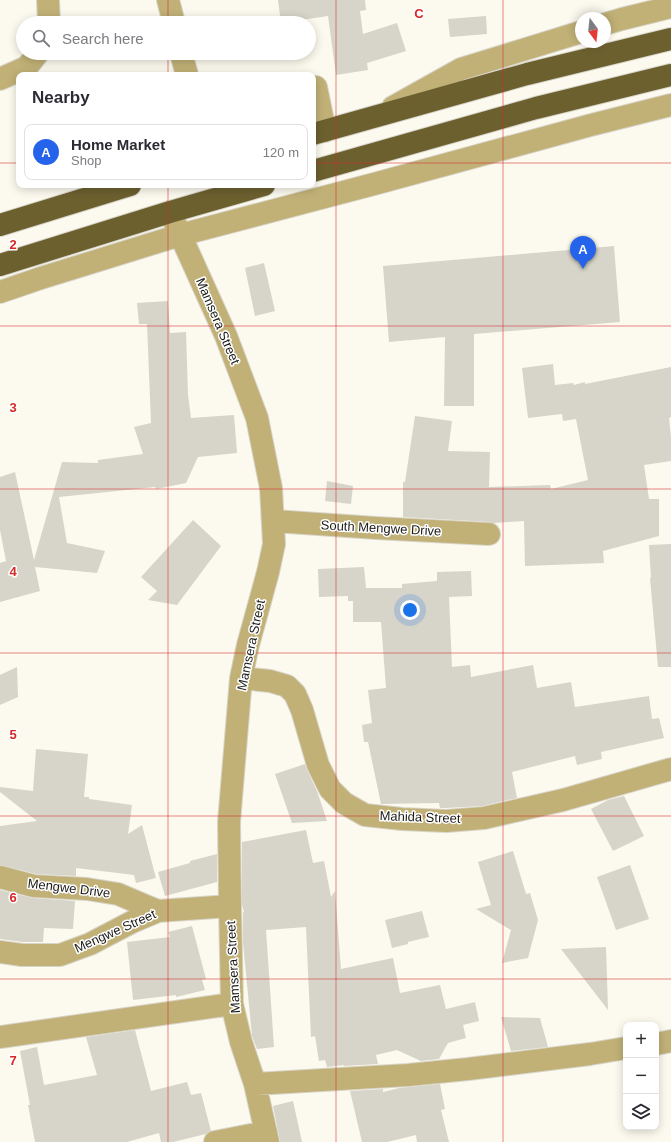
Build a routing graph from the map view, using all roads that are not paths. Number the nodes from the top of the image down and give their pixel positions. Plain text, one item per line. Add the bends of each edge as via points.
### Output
1 (48, 0) edge
2 (168, 0) edge
3 (671, 7) edge
4 (49, 16) edge
5 (172, 16) edge
6 (611, 22) edge
7 (575, 34) edge
8 (671, 40) edge
9 (32, 60) edge
10 (183, 60) edge
11 (186, 72) edge
12 (671, 75) edge
13 (0, 79) edge
14 (316, 87) edge
15 (671, 104) edge
16 (380, 115) junction
17 (319, 132) edge
18 (316, 170) edge
19 (120, 188) edge
20 (254, 188) edge
21 (170, 212) junction
22 (0, 225) edge
23 (180, 235) junction
24 (0, 265) edge
25 (0, 292) edge
26 (274, 521) junction
27 (489, 534) dead end
28 (241, 678) junction
29 (671, 769) edge
30 (0, 877) edge
31 (230, 906) junction
32 (158, 911) junction
33 (0, 952) edge
34 (232, 1004) junction
35 (0, 1037) edge
36 (671, 1042) edge
37 (659, 1044) edge
38 (623, 1048) edge
39 (255, 1084) junction
40 (267, 1137) edge
41 (215, 1142) edge

1 - 4 street
2 - 5 street
3 - 6 street
7 - 16 street via 461,69
8 - 16 highway via 527,74
9 - 13 street via 27,67
10 - 11 street
12 - 18 highway via 536,108
14 - 17 street
15 - 23 street
16 - 17 highway
19 - 22 highway
20 - 21 highway
21 - 23 street, Mamsera Street
21 - 24 highway
23 - 25 street
23 - 26 street, Mamsera Street via 226,336 257,418 271,488
26 - 27 street, South Mengwe Drive
26 - 28 street, Mamsera Street via 274,544
28 - 29 street, Mahida Street via 270,681 287,686 295,694 318,765 330,788 344,803 365,815 446,821 484,818 563,800
28 - 31 street, Mamsera Street via 229,822
30 - 32 street, Mengwe Drive via 34,886 87,889 118,894
31 - 32 street, Mengwe Street
31 - 34 street, Mamsera Street
32 - 33 street, Mengwe Street via 90,944 60,955
34 - 35 street
34 - 39 street, Mamsera Street
36 - 37 street
38 - 39 street via 408,1075
39 - 40 street, Mamsera Street
40 - 41 street

